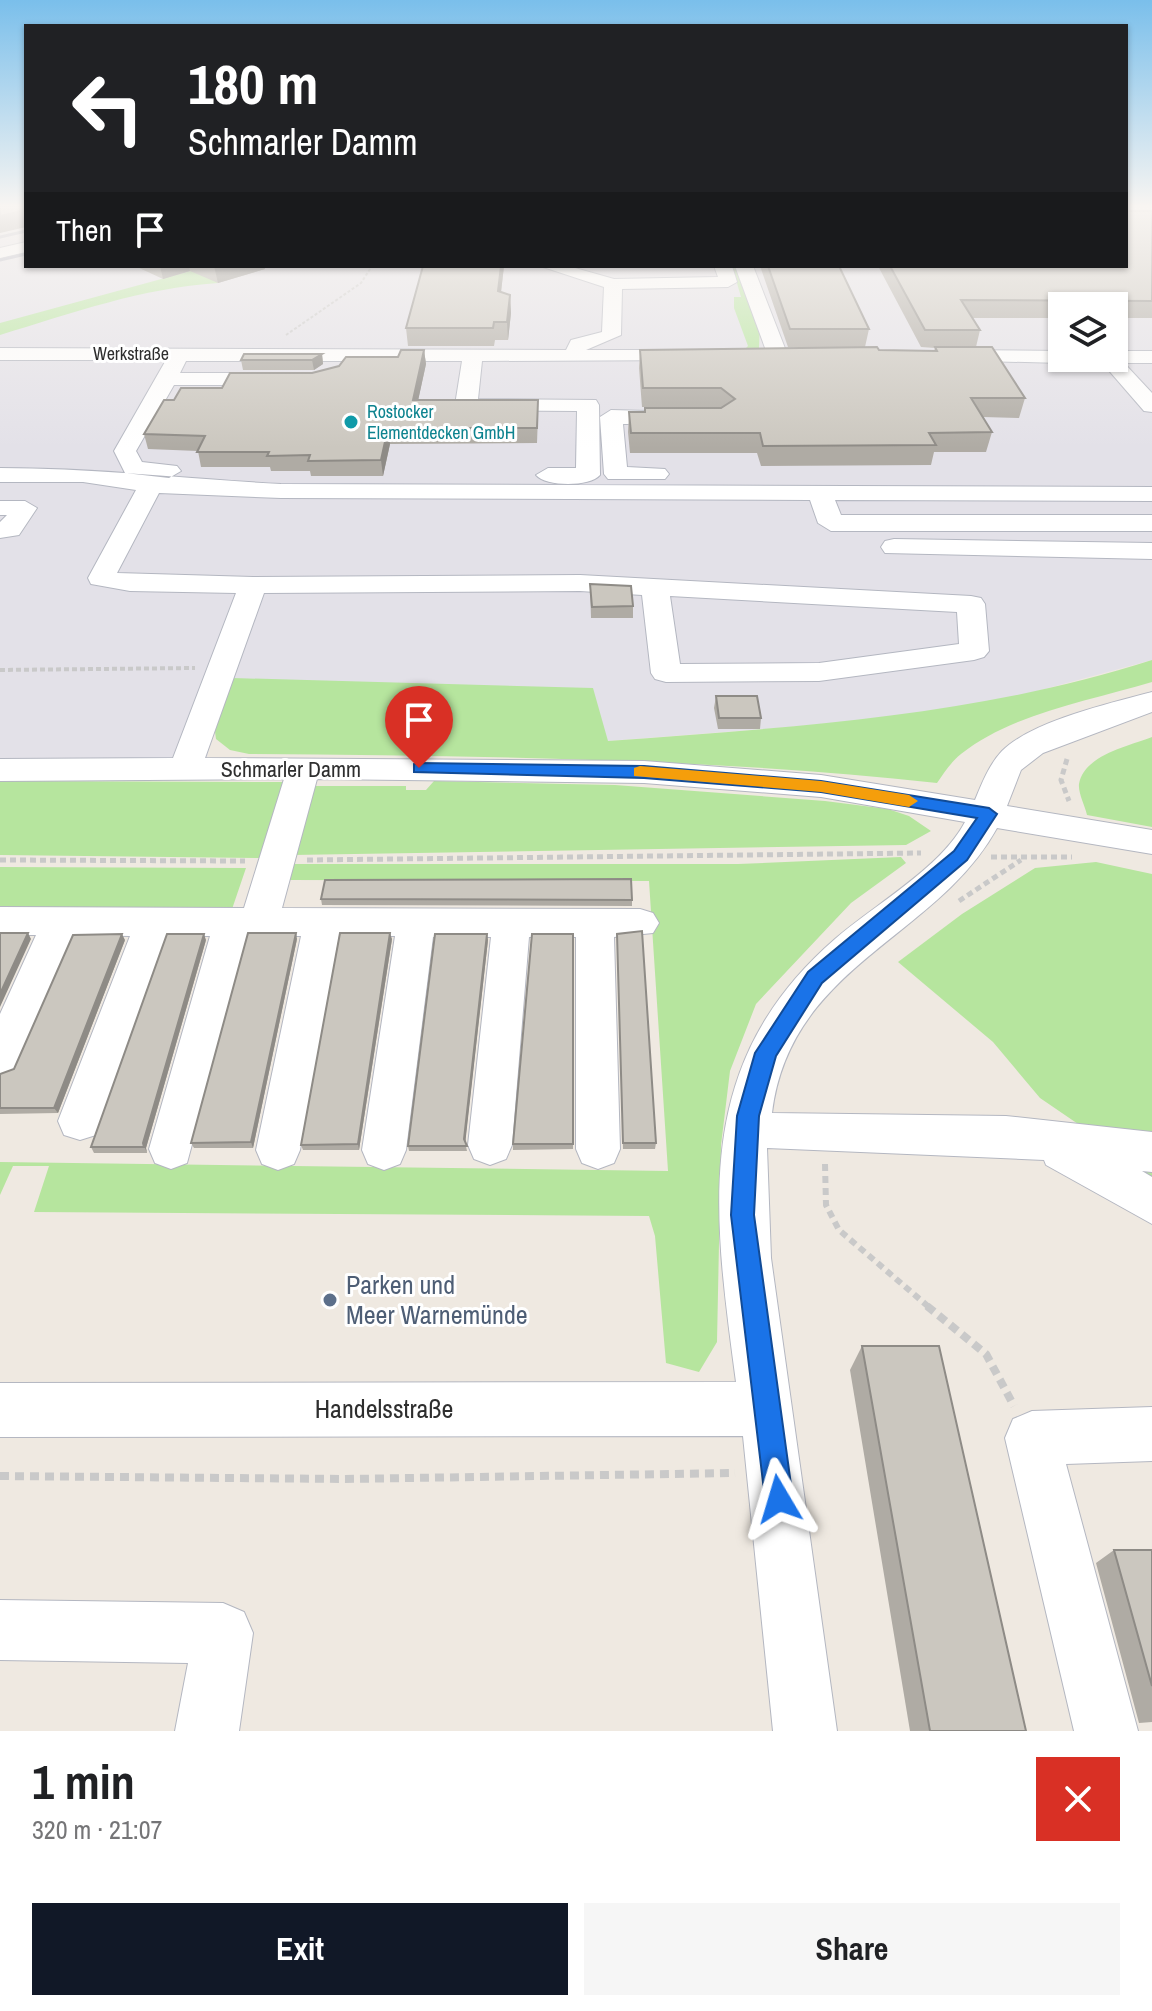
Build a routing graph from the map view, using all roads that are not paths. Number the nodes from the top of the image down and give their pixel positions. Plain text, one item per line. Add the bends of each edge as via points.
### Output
1 (613, 287) edge
2 (754, 287) edge
3 (0, 354) edge
4 (180, 354) junction
5 (345, 354) junction
6 (705, 356) edge
7 (749, 356) edge
8 (931, 356) edge
9 (1048, 357) edge
10 (1128, 357) edge
11 (1152, 357) edge
12 (471, 368) junction
13 (579, 369) junction
14 (1124, 372) edge
15 (324, 377) edge
16 (167, 379) junction
17 (300, 379) edge
18 (1152, 406) edge
19 (704, 417) edge
20 (988, 472) dead end
21 (0, 475) edge
22 (151, 485) junction
23 (820, 493) junction
24 (1152, 494) edge
25 (0, 508) edge
26 (831, 523) junction
27 (1152, 523) edge
28 (0, 530) edge
29 (1152, 551) edge
30 (253, 585) junction
31 (655, 586) junction
32 (1152, 702) edge
33 (185, 769) junction
34 (0, 770) edge
35 (303, 770) junction
36 (989, 814) junction
37 (1152, 842) edge
38 (0, 921) edge
39 (62, 921) junction
40 (154, 922) junction
41 (246, 922) junction
42 (323, 922) junction
43 (416, 922) junction
44 (511, 923) junction
45 (595, 923) junction
46 (640, 923) dead end
47 (0, 1060) edge
48 (80, 1121) dead end
49 (775, 1131) dead end
50 (1006, 1136) junction
51 (490, 1145) dead end
52 (171, 1149) dead end
53 (598, 1149) dead end
54 (278, 1150) dead end
55 (384, 1150) dead end
56 (1152, 1152) edge
57 (1152, 1202) edge
58 (767, 1409) junction
59 (0, 1410) edge
60 (1152, 1434) edge
61 (0, 1630) edge
62 (207, 1731) edge
63 (805, 1731) edge
64 (1106, 1731) edge

1 - 13 street via 611,335 578,344
2 - 7 street via 786,356
3 - 4 street, Werkstraße
4 - 5 street, Werkstraße
4 - 16 street
5 - 12 street, Werkstraße
5 - 15 street via 333,374
6 - 13 street
8 - 9 street
10 - 11 street
12 - 13 street
12 - 13 street
12 - 16 street via 466,405 588,405 588,475 275,479 133,468 125,451
14 - 18 street
16 - 17 street
19 - 20 street via 611,417 616,474
21 - 22 street via 83,475
22 - 23 street via 281,491
22 - 30 street via 101,578
23 - 24 street
23 - 26 street
25 - 28 street via 25,508 10,530
26 - 27 street
26 - 29 street via 843,546
30 - 31 street
30 - 33 street
31 - 31 street via 666,673 819,672 974,651 971,604
32 - 36 street via 1021,751 1008,762
33 - 34 street, Schmarler Damm
33 - 35 street, Schmarler Damm
35 - 36 street, Schmarler Damm via 644,772 821,786
35 - 41 street via 276,861
36 - 37 street, Schmarler Damm
36 - 58 street via 961,855 815,978 766,1053 748,1116 743,1215
38 - 39 street
39 - 40 street
39 - 47 street
40 - 41 street
40 - 48 street
41 - 42 street
41 - 52 street
42 - 43 street
42 - 54 street
43 - 44 street
43 - 55 street
44 - 45 street
44 - 51 street
45 - 46 street
45 - 53 street
49 - 50 street
50 - 56 street
50 - 57 street via 1076,1156
58 - 59 street, Handelsstraße
58 - 63 street
60 - 64 street via 1032,1438
61 - 62 street via 223,1633

